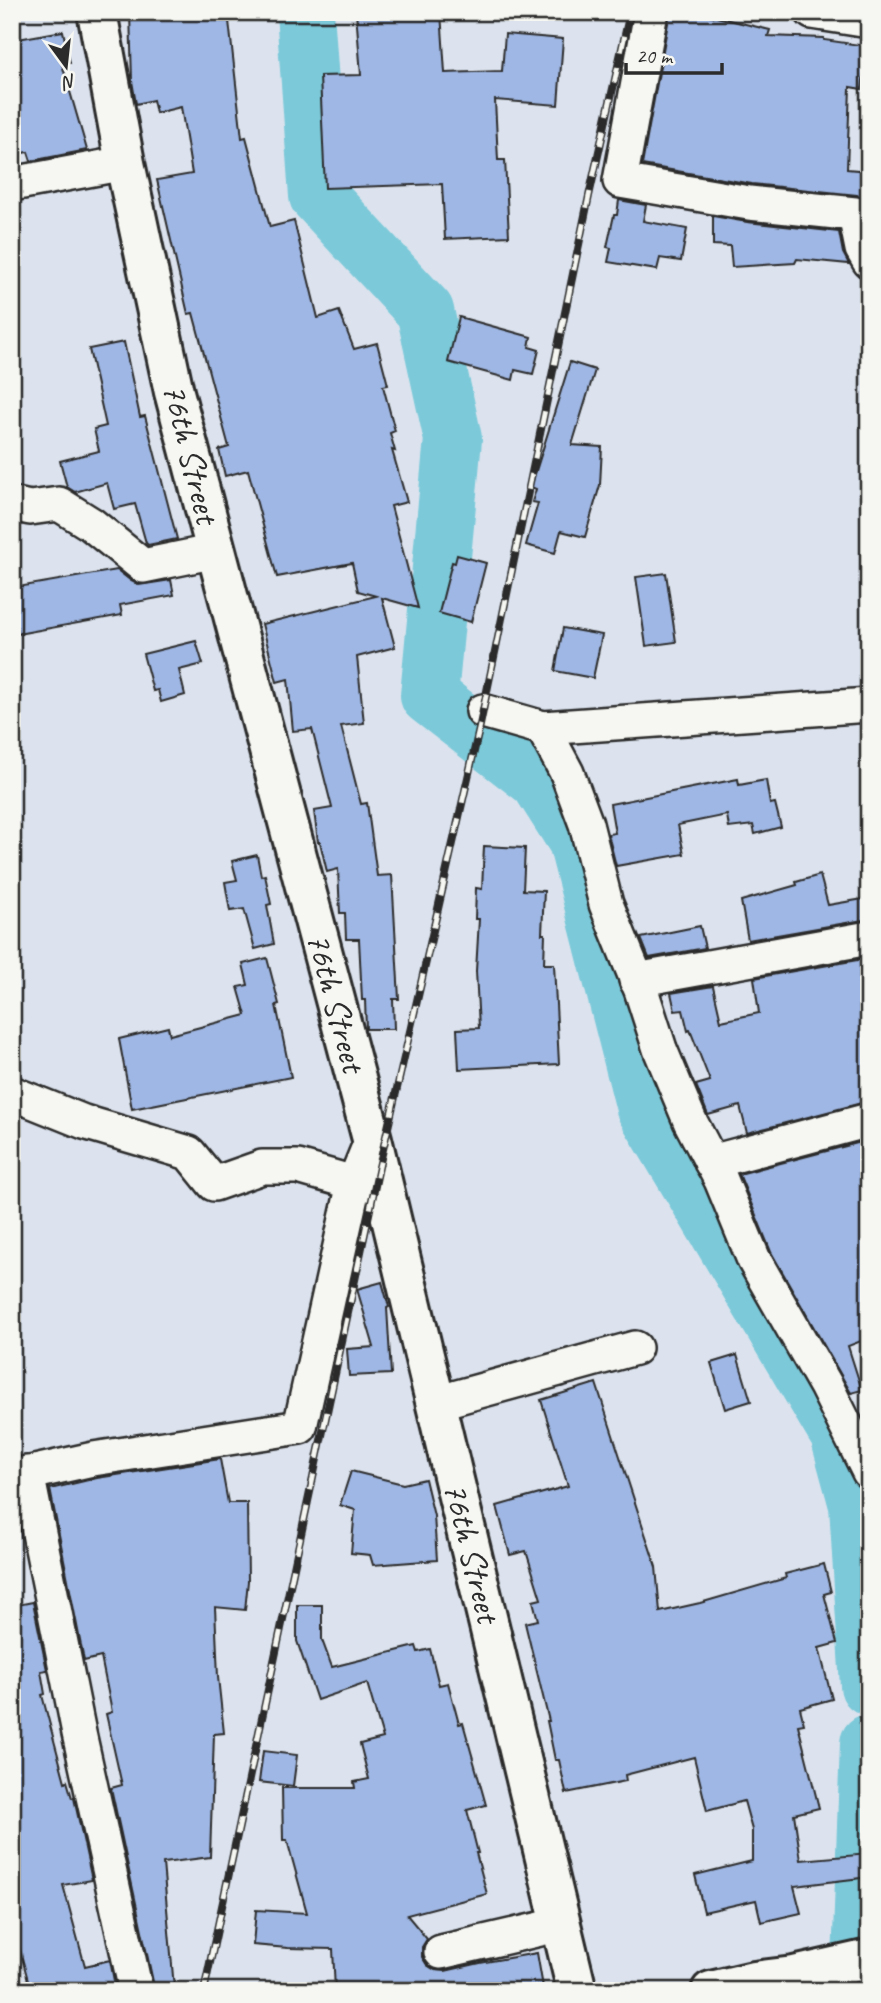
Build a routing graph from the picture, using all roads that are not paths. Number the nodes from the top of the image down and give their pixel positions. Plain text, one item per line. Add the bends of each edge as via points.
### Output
1 (97, 12) edge
2 (651, 12) edge
3 (812, 12) edge
4 (869, 21) edge
5 (125, 163) junction
6 (12, 184) edge
7 (869, 261) edge
8 (12, 504) edge
9 (216, 551) junction
10 (869, 705) edge
11 (483, 711) dead end
12 (543, 728) junction
13 (869, 938) edge
14 (636, 979) junction
15 (12, 1093) edge
16 (869, 1120) edge
17 (372, 1139) junction
18 (711, 1161) junction
19 (354, 1183) junction
20 (635, 1348) dead end
21 (436, 1403) junction
22 (869, 1472) edge
23 (20, 1475) edge
24 (562, 1924) junction
25 (441, 1952) dead end
26 (868, 1959) edge
27 (136, 1991) edge
28 (577, 1991) edge
29 (711, 1991) edge

1 - 5 street, 76th Street
2 - 7 street via 620,181 749,203 855,214
3 - 4 street
5 - 6 street
5 - 9 street, 76th Street via 174,392
8 - 9 street via 30,508 59,504 143,566
9 - 17 street, 76th Street
10 - 12 street
11 - 12 street
12 - 14 street via 567,773 586,824 606,904
13 - 14 street
14 - 18 street via 660,1049
15 - 19 street via 84,1122 190,1153 214,1184 262,1167 298,1167
16 - 18 street
17 - 19 street
17 - 21 street, 76th Street
18 - 22 street via 754,1259
19 - 23 street via 300,1427
20 - 21 street
21 - 24 street, 76th Street
23 - 27 street
24 - 25 street
24 - 28 street, 76th Street
26 - 29 street

